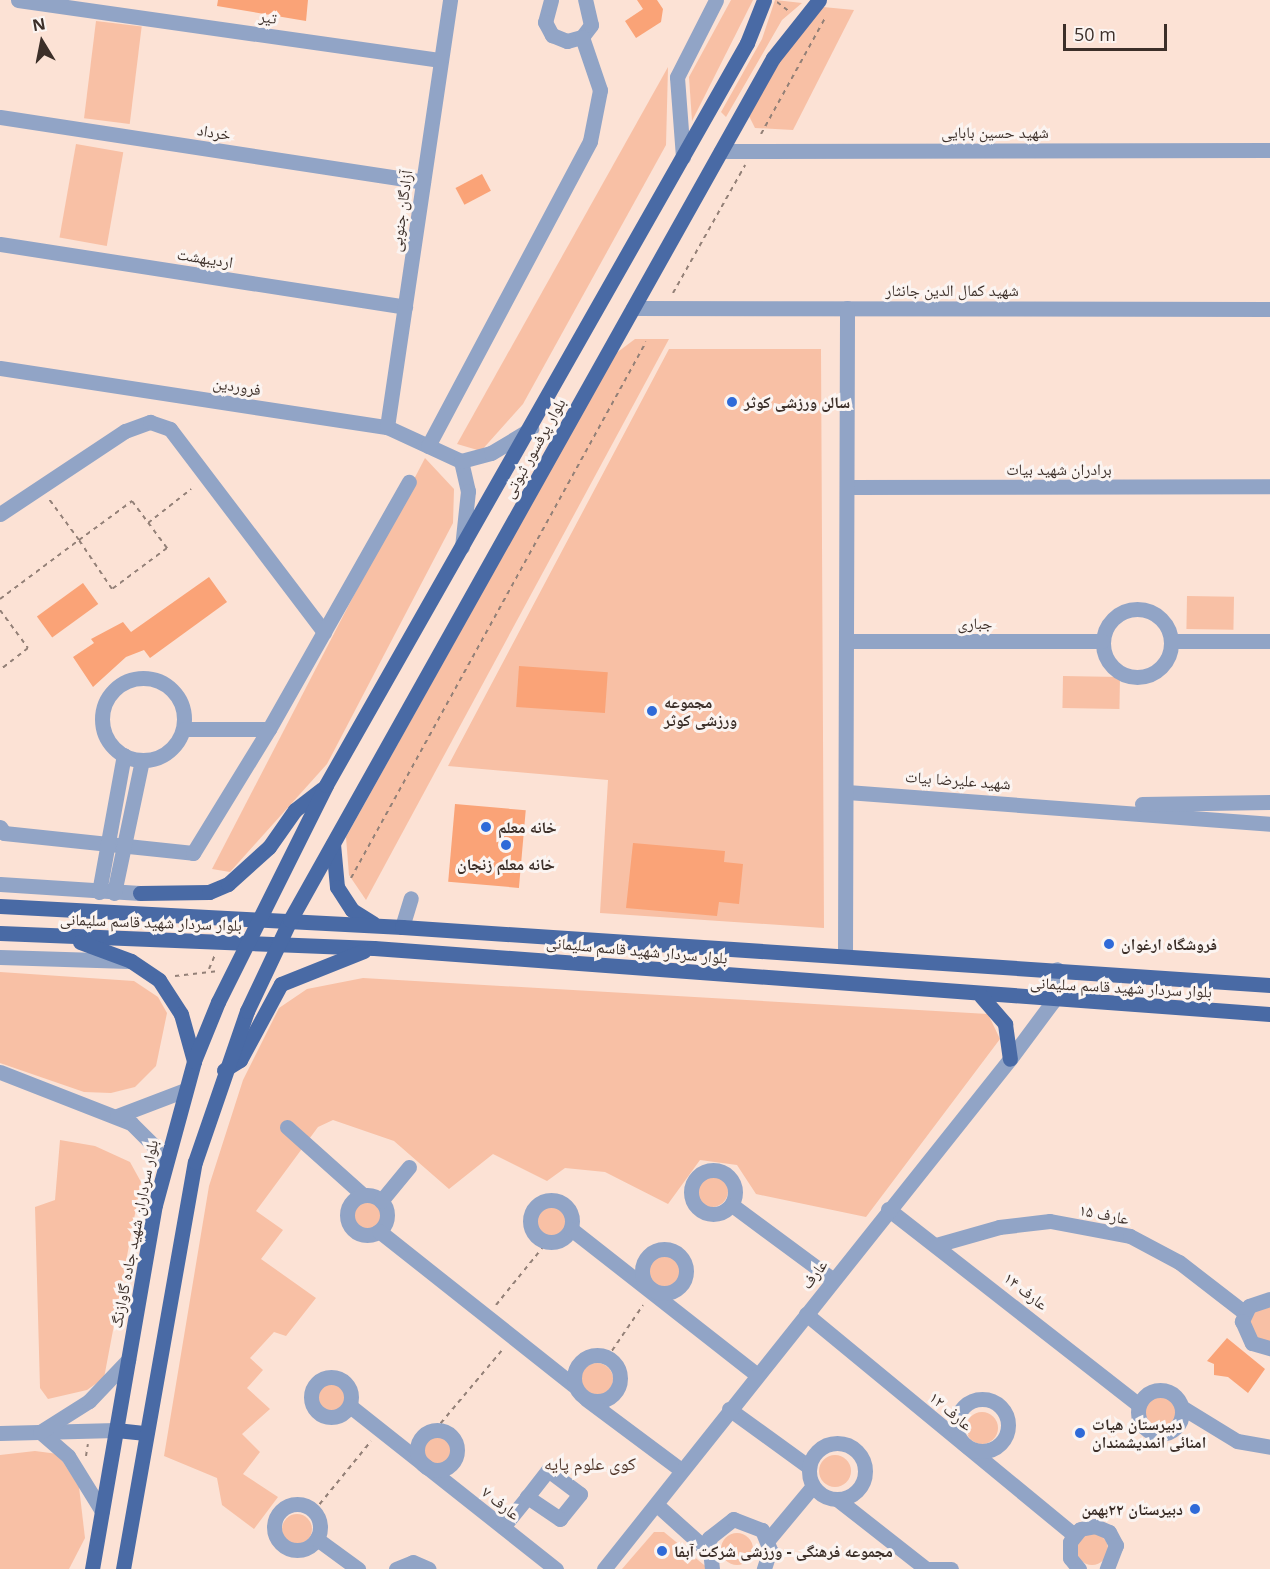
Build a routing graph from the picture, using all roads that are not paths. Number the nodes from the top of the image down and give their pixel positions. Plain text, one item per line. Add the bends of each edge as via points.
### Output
1 (18, 0) edge
2 (450, 0) edge
3 (551, 0) edge
4 (585, 0) edge
5 (716, 0) edge
6 (764, 0) edge
7 (824, 5) edge
8 (121, 7) edge
9 (582, 37) junction
10 (441, 60) junction
11 (0, 117) edge
12 (1270, 150) edge
13 (721, 151) junction
14 (683, 157) junction
15 (423, 182) junction
16 (0, 244) edge
17 (405, 307) junction
18 (633, 308) junction
19 (847, 308) junction
20 (1270, 309) edge
21 (0, 368) edge
22 (387, 427) junction
23 (531, 429) junction
24 (428, 446) junction
25 (461, 461) junction
26 (409, 482) dead end
27 (1270, 486) edge
28 (848, 487) junction
29 (0, 514) edge
30 (461, 553) junction
31 (324, 632) junction
32 (848, 641) junction
33 (1102, 641) junction
34 (1173, 641) junction
35 (1270, 641) edge
36 (184, 729) junction
37 (269, 729) junction
38 (124, 755) junction
39 (142, 760) junction
40 (326, 785) junction
41 (847, 792) junction
42 (1270, 802) edge
43 (1067, 806) junction
44 (1270, 824) edge
45 (0, 827) edge
46 (333, 843) junction
47 (116, 846) junction
48 (0, 884) edge
49 (106, 892) junction
50 (140, 893) joint
51 (411, 897) dead end
52 (0, 906) edge
53 (256, 919) junction
54 (290, 920) junction
55 (376, 925) junction
56 (402, 927) junction
57 (0, 933) edge
58 (65, 937) junction
59 (0, 943) edge
60 (244, 944) junction
61 (278, 944) junction
62 (374, 948) junction
63 (845, 955) junction
64 (0, 957) edge
65 (131, 962) junction
66 (1057, 969) junction
67 (1270, 985) edge
68 (981, 996) junction
69 (1053, 1001) junction
70 (1270, 1014) edge
71 (1010, 1059) junction
72 (194, 1061) junction
73 (224, 1070) junction
74 (0, 1072) edge
75 (185, 1090) junction
76 (117, 1116) junction
77 (286, 1127) dead end
78 (164, 1167) junction
79 (409, 1167) dead end
80 (363, 1195) junction
81 (381, 1201) junction
82 (732, 1205) dead end
83 (888, 1209) junction
84 (570, 1229) junction
85 (379, 1230) junction
86 (936, 1245) junction
87 (832, 1279) junction
88 (1270, 1299) edge
89 (1245, 1313) junction
90 (806, 1314) junction
91 (1270, 1348) edge
92 (128, 1360) junction
93 (756, 1374) junction
94 (573, 1385) junction
95 (584, 1397) junction
96 (1139, 1405) junction
97 (350, 1406) dead end
98 (1183, 1408) junction
99 (729, 1409) junction
100 (116, 1430) junction
101 (40, 1432) junction
102 (0, 1433) edge
103 (146, 1433) junction
104 (1270, 1447) edge
105 (424, 1465) junction
106 (809, 1467) junction
107 (680, 1469) junction
108 (813, 1486) junction
109 (527, 1497) dead end
110 (837, 1499) junction
111 (657, 1505) junction
112 (102, 1511) junction
113 (503, 1527) junction
114 (1074, 1535) junction
115 (317, 1539) junction
116 (768, 1540) junction
117 (706, 1549) junction
118 (1113, 1567) edge
119 (92, 1569) edge
120 (123, 1569) edge
121 (358, 1569) edge
122 (396, 1569) edge
123 (429, 1569) edge
124 (556, 1569) edge
125 (604, 1569) edge
126 (712, 1569) edge
127 (764, 1569) edge
128 (925, 1569) edge
129 (951, 1569) edge
130 (1078, 1569) edge

1 - 8 street, تیر
2 - 10 street, آزادگان جنوبی
3 - 9 street via 544,22 552,35 567,41
4 - 9 street via 593,16
5 - 14 street via 677,77
6 - 14 main road, بلوار پرفسور ثبوتی via 747,44
7 - 13 main road, بلوار پرفسور ثبوتی via 800,21
8 - 10 street, تیر
9 - 24 street via 600,90 590,141
10 - 15 street, آزادگان جنوبی
11 - 15 street, خرداد
12 - 13 street, شهید حسین بابایی
13 - 18 main road, بلوار پرفسور ثبوتی
14 - 23 main road, بلوار پرفسور ثبوتی
15 - 17 street, آزادگان جنوبی
16 - 17 street, اردیبهشت
17 - 22 street, آزادگان جنوبی
18 - 19 street, شهید کمال الدین جانثار
18 - 46 main road, بلوار پرفسور ثبوتی
19 - 20 street, شهید کمال الدین جانثار
19 - 28 street
21 - 22 street, فروردین
22 - 24 street, فروردین
23 - 25 street via 491,453
23 - 30 main road, بلوار پرفسور ثبوتی
24 - 25 street, فروردین
25 - 30 street via 468,491
26 - 31 street
27 - 28 street, برادران شهید بیات
28 - 32 street
29 - 31 street via 126,431 150,422 170,429
30 - 40 main road, بلوار پرفسور ثبوتی
31 - 37 street
32 - 33 street, جباری
32 - 41 street
33 - 34 street via 1116,615 1145,609 1169,627
33 - 34 street via 1113,666 1137,678 1156,673 1169,659
34 - 35 street
36 - 37 street
36 - 38 street via 181,701 161,681 147,677 120,684 103,707 102,721 108,741
36 - 39 street via 169,752
37 - 47 street via 193,854
38 - 39 street
38 - 47 street
39 - 47 street
40 - 50 main road via 295,810 269,847 228,884 209,892
40 - 53 main road, بلوار پرفسور ثبوتی
41 - 43 street, شهید علیرضا بیات
41 - 63 street
42 - 43 street, شهید علیرضا بیات
43 - 44 street, شهید علیرضا بیات
45 - 47 street via 4,833
46 - 54 main road, بلوار پرفسور ثبوتی
46 - 55 main road via 338,887 352,910
47 - 49 street
48 - 49 street
49 - 50 street
51 - 56 street
52 - 53 main road, بلوار سردار شهید قاسم سلیمانی
53 - 54 main road, بلوار سردار شهید قاسم سلیمانی
53 - 60 main road, بلوار سرداران شهید جاده گاوازنگ
54 - 55 main road, بلوار سردار شهید قاسم سلیمانی
54 - 61 main road
55 - 56 main road, بلوار سردار شهید قاسم سلیمانی
56 - 63 main road, بلوار سردار شهید قاسم سلیمانی
57 - 58 main road, بلوار سردار شهید قاسم سلیمانی
58 - 59 main road
58 - 60 main road, بلوار سردار شهید قاسم سلیمانی
58 - 65 main road
60 - 61 main road, بلوار سردار شهید قاسم سلیمانی
60 - 72 main road, بلوار سرداران شهید جاده گاوازنگ
61 - 62 main road, بلوار سردار شهید قاسم سلیمانی
61 - 73 main road
62 - 68 main road, بلوار سردار شهید قاسم سلیمانی
62 - 73 main road via 281,984 240,1060
63 - 66 main road, بلوار سردار شهید قاسم سلیمانی
64 - 65 street
65 - 72 main road via 159,980 173,998
66 - 67 main road, بلوار سردار شهید قاسم سلیمانی
66 - 69 street
68 - 69 main road, بلوار سردار شهید قاسم سلیمانی
68 - 71 main road via 1005,1023
69 - 70 main road, بلوار سردار شهید قاسم سلیمانی
69 - 71 street, عارف
71 - 83 street, عارف
72 - 75 main road, بلوار سرداران شهید جاده گاوازنگ
73 - 103 main road via 185,1211
74 - 76 street
75 - 76 street
75 - 78 main road, بلوار سرداران شهید جاده گاوازنگ
76 - 78 street via 153,1144
77 - 80 street
78 - 92 main road, بلوار سرداران شهید جاده گاوازنگ
79 - 81 street
80 - 81 street
80 - 85 street via 349,1207 350,1226 360,1234
81 - 85 street via 386,1220
82 - 87 street
83 - 86 street, عارف ۱۴
83 - 87 street, عارف
84 - 84 street via 572,1215 564,1204 551,1199 537,1204 530,1223 535,1235 547,1242 561,1239
84 - 93 street
85 - 94 street
86 - 89 street, عارف ۱۵ via 999,1227 1050,1221 1130,1236 1179,1262
86 - 96 street, عارف ۱۴
87 - 90 street, عارف
88 - 89 street via 1256,1301
89 - 91 street via 1246,1336
90 - 93 street, عارف
90 - 114 street, عارف ۱۲
92 - 100 main road, بلوار سرداران شهید جاده گاوازنگ
92 - 101 street via 89,1401
93 - 99 street, عارف
94 - 95 street
94 - 95 street via 576,1370 585,1358 607,1358 618,1368 617,1390 605,1400
95 - 107 street
96 - 98 street via 1148,1393 1162,1390 1176,1396
96 - 98 street via 1142,1426 1162,1435 1176,1429
97 - 105 street, عارف ۷
98 - 104 street via 1236,1441
99 - 106 street
99 - 107 street, عارف
100 - 101 street
100 - 103 main road
100 - 112 main road, بلوار سرداران شهید جاده گاوازنگ
101 - 102 street
101 - 112 street via 68,1456
103 - 120 main road
105 - 105 street via 443,1469 457,1456 453,1437 435,1430 423,1435 417,1447
105 - 113 street, عارف ۷
106 - 108 street
106 - 110 street via 824,1445 842,1443 858,1452 865,1478 855,1493
107 - 111 street, عارف
108 - 110 street
108 - 116 street
109 - 113 street
110 - 128 street
111 - 117 street
111 - 125 street, عارف
112 - 119 main road, بلوار سرداران شهید جاده گاوازنگ
113 - 124 street, عارف ۷
114 - 118 street via 1088,1526 1109,1532 1116,1545
114 - 130 street via 1068,1550
115 - 115 street via 298,1551 283,1546 274,1534 275,1519 285,1507 300,1504 314,1511 320,1524
115 - 121 street
116 - 117 street via 754,1524 733,1520 714,1529
116 - 127 street
117 - 126 street
122 - 123 street via 413,1562
128 - 129 street

